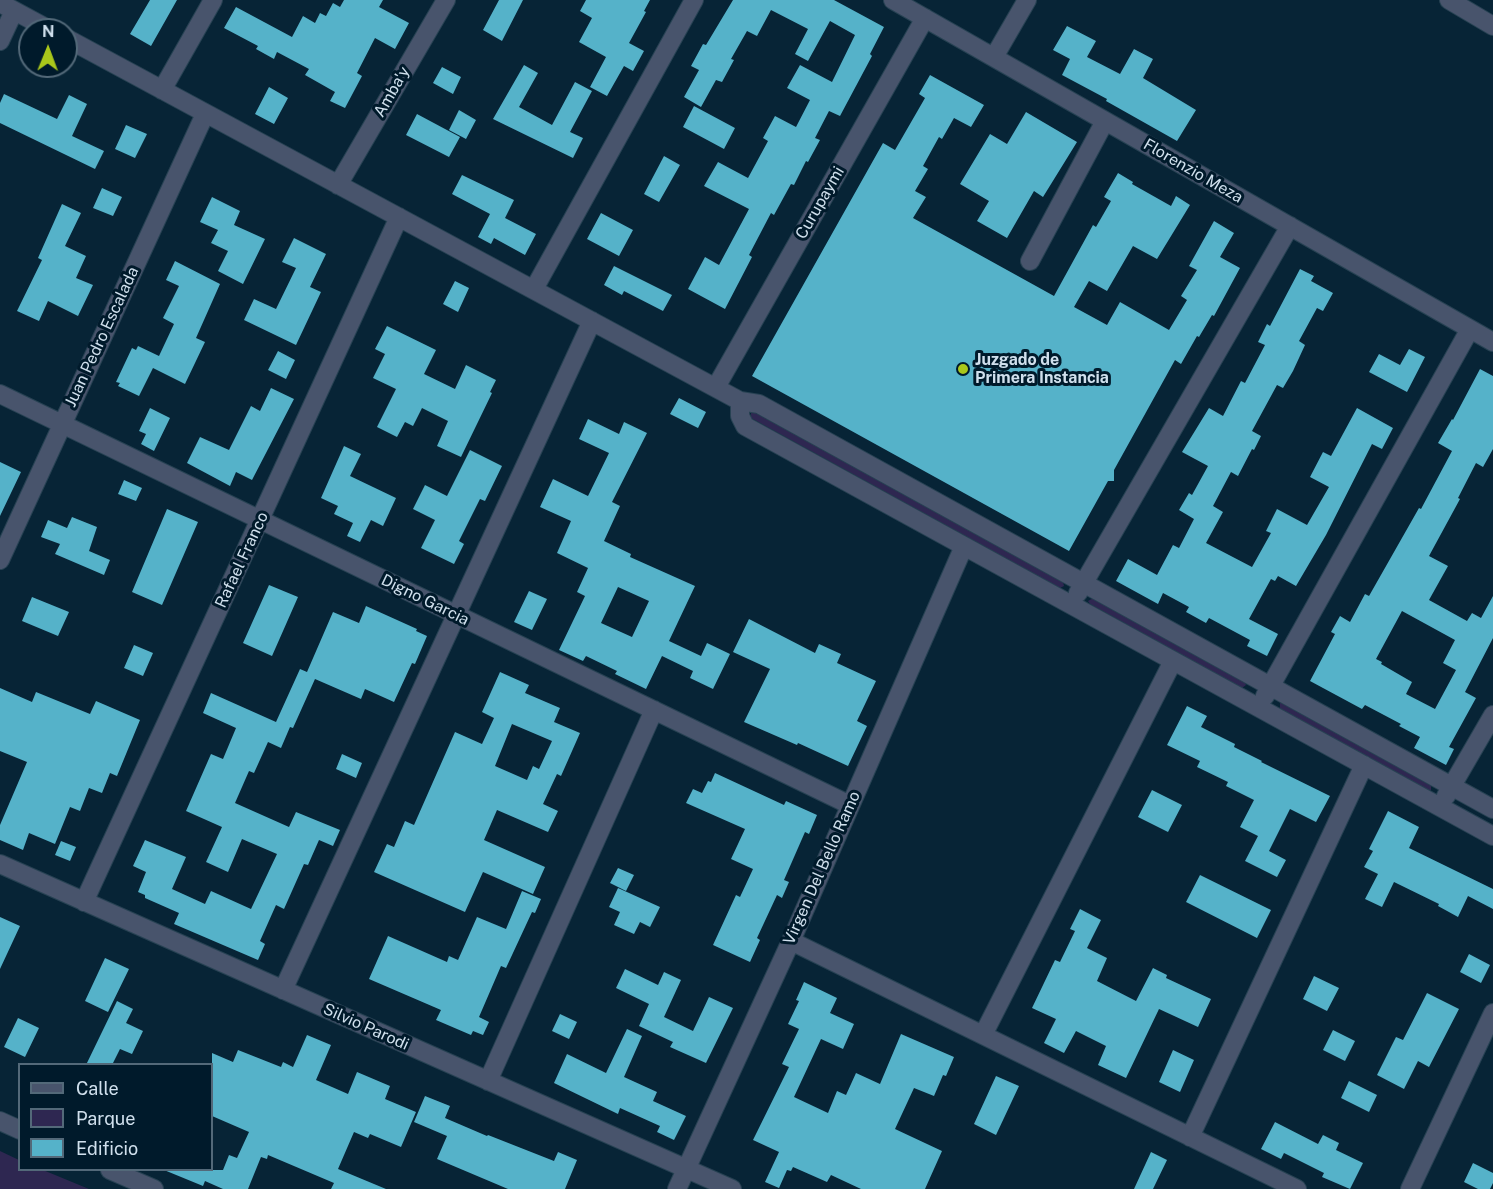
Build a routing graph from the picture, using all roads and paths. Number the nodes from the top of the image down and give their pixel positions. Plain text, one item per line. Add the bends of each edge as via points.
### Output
1 (213, 0) edge
2 (446, 0) edge
3 (694, 0) edge
4 (893, 0) edge
5 (1027, 0) edge
6 (1449, 0) edge
7 (7, 7) edge
8 (28, 18) edge
9 (924, 18) junction
10 (1493, 26) edge
11 (0, 41) edge
12 (78, 44) edge
13 (994, 57) junction
14 (162, 90) junction
15 (205, 114) junction
16 (1104, 121) junction
17 (338, 185) junction
18 (399, 217) junction
19 (1290, 226) junction
20 (1030, 261) dead end
21 (534, 289) junction
22 (592, 321) junction
23 (1470, 329) junction
24 (1493, 342) edge
25 (716, 387) junction
26 (0, 394) edge
27 (740, 400) junction
28 (63, 424) junction
29 (260, 520) junction
30 (964, 546) junction
31 (0, 560) edge
32 (1084, 583) junction
33 (1071, 605) junction
34 (456, 615) junction
35 (1173, 661) junction
36 (1271, 686) junction
37 (1258, 708) junction
38 (654, 710) junction
39 (1493, 715) edge
40 (1364, 765) junction
41 (1452, 786) junction
42 (850, 805) junction
43 (1440, 807) junction
44 (1493, 809) edge
45 (1493, 836) edge
46 (0, 864) edge
47 (84, 902) junction
48 (790, 941) junction
49 (283, 990) junction
50 (1493, 1013) edge
51 (983, 1035) junction
52 (488, 1081) junction
53 (0, 1121) edge
54 (18, 1129) edge
55 (1190, 1137) junction
56 (686, 1169) junction
57 (112, 1171) edge
58 (154, 1189) edge
59 (677, 1189) edge
60 (732, 1189) edge
61 (1297, 1189) edge
62 (1410, 1189) edge

1 - 14 street
2 - 17 street, Amba'y
3 - 21 street
4 - 9 street, Florenzio Meza
5 - 13 street
6 - 10 street
7 - 8 street
7 - 11 street
9 - 13 street, Florenzio Meza
9 - 25 street, Curupaymi
12 - 14 street
13 - 16 street, Florenzio Meza
14 - 15 street
15 - 17 street
15 - 28 street, Juan Pedro Escalada
16 - 19 street, Florenzio Meza
16 - 20 street
17 - 18 street
18 - 21 street
18 - 29 street, Rafael Franco
19 - 23 street, Florenzio Meza
19 - 32 street
21 - 22 street
22 - 25 street
22 - 34 street
23 - 24 street, Florenzio Meza
23 - 36 street
25 - 27 street
26 - 28 street, Digno Garcia
27 - 30 street via 740,416 745,426
27 - 32 street via 759,404
28 - 29 street, Digno Garcia
28 - 31 street, Juan Pedro Escalada
29 - 34 street, Digno Garcia
29 - 47 street, Rafael Franco
30 - 33 street
30 - 42 street, Virgen Del Bello Ramo
32 - 33 street
32 - 36 street
33 - 35 street
34 - 38 street, Digno Garcia
34 - 49 street
35 - 37 street
35 - 51 street
36 - 37 street
36 - 41 street
37 - 40 street
38 - 42 street, Digno Garcia
38 - 52 street
39 - 41 street
40 - 43 street
40 - 55 street
41 - 43 street
41 - 44 street
42 - 48 street, Virgen Del Bello Ramo
43 - 45 street
46 - 47 street, Silvio Parodi
47 - 49 street, Silvio Parodi
48 - 51 street
48 - 56 street, Virgen Del Bello Ramo
49 - 52 street, Silvio Parodi
50 - 62 street
51 - 55 street
52 - 56 street, Silvio Parodi
53 - 54 street
55 - 61 street
56 - 59 street, Virgen Del Bello Ramo
56 - 60 street, Silvio Parodi
57 - 58 street

